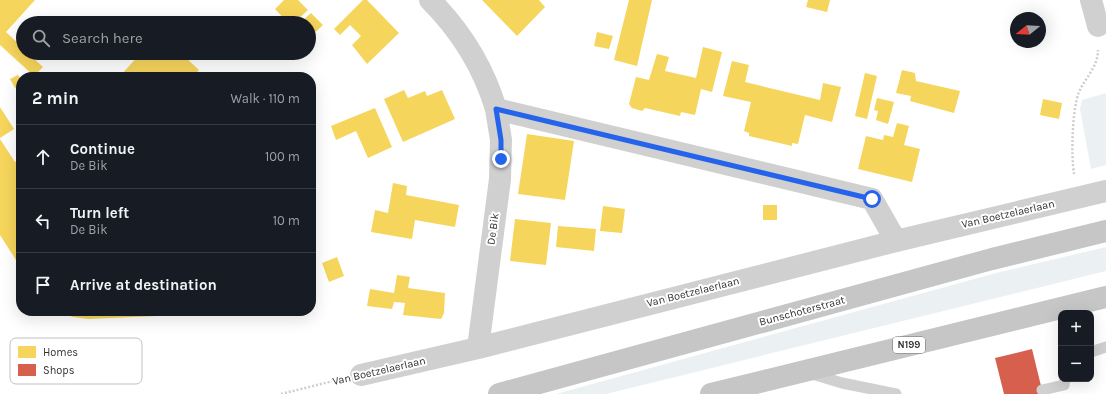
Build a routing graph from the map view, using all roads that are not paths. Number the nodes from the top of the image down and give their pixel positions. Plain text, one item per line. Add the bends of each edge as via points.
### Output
1 (430, 0) edge
2 (1091, 0) edge
3 (1098, 26) road end
4 (496, 109) junction
5 (1106, 190) edge
6 (1106, 231) edge
7 (896, 241) junction
8 (1106, 297) edge
9 (478, 348) junction
10 (1106, 348) edge
11 (1094, 351) edge
12 (803, 371) junction
13 (361, 375) road end
14 (1064, 382) edge
15 (1042, 390) dead end
16 (498, 394) edge
17 (711, 394) edge
18 (896, 394) edge

1 - 4 street, De Bik via 461,34 475,56 488,83
2 - 3 street
4 - 7 street via 872,199
4 - 9 street, De Bik via 501,140 500,179
5 - 7 street, Van Boetzelaerlaan
6 - 16 main road, Bunschoterstraat via 984,261
7 - 9 street, Van Boetzelaerlaan
8 - 12 main road, N199
9 - 13 street, Van Boetzelaerlaan
10 - 11 lane
12 - 17 main road, N199
12 - 18 lane via 842,384
14 - 15 lane via 1064,385

